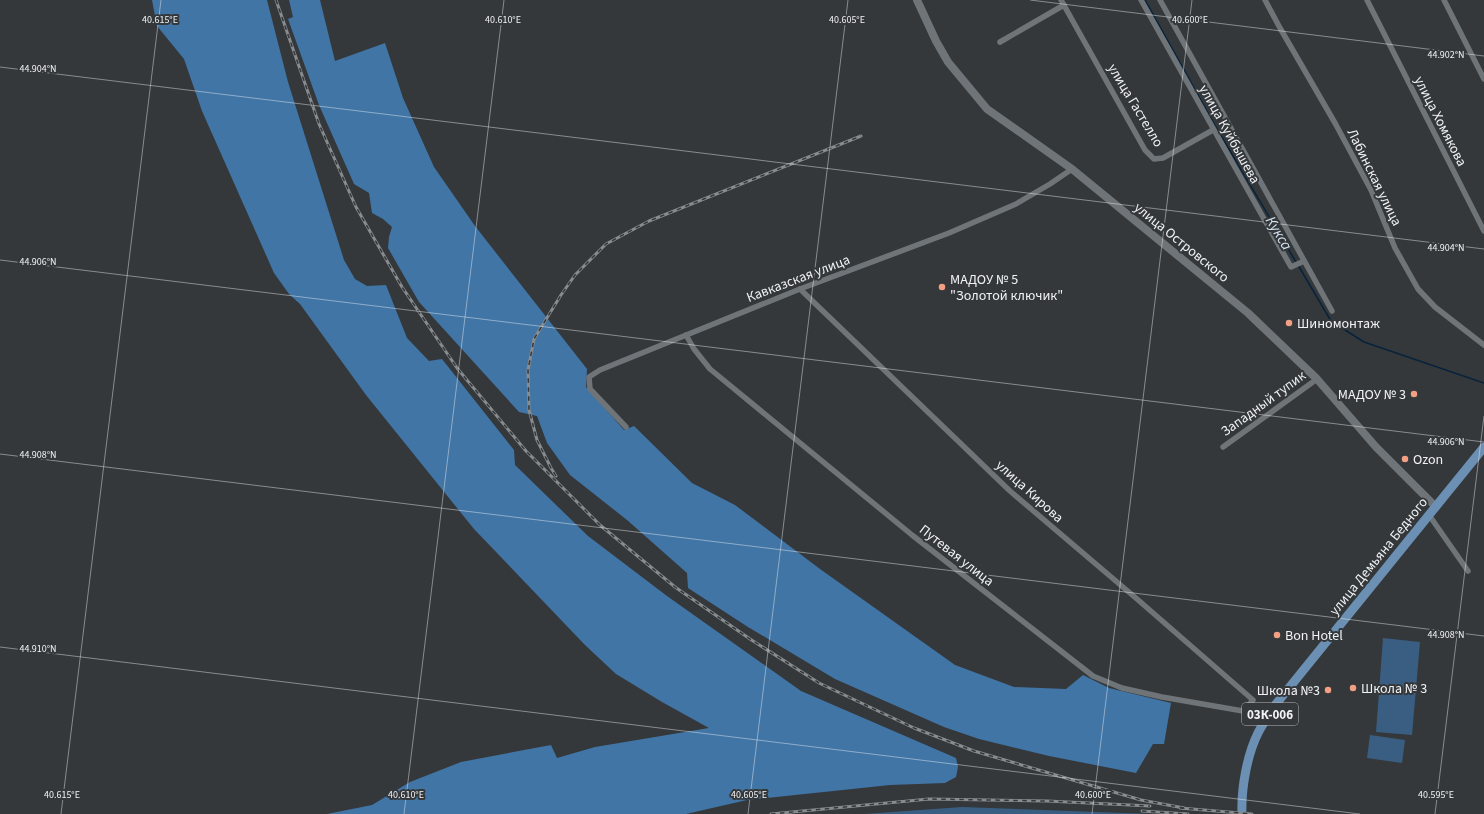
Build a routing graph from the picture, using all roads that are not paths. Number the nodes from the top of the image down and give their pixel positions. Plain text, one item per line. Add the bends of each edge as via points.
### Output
1 (917, 0) edge
2 (1141, 0) edge
3 (1160, 0) edge
4 (1265, 0) edge
5 (1367, 0) edge
6 (1444, 0) edge
7 (1063, 3) edge
8 (1000, 42) dead end
9 (1484, 79) edge
10 (1213, 130) junction
11 (1072, 169) junction
12 (1484, 231) edge
13 (1300, 263) junction
14 (800, 289) junction
15 (1332, 311) dead end
16 (686, 335) junction
17 (1484, 345) edge
18 (1317, 379) junction
19 (626, 427) dead end
20 (1223, 447) dead end
21 (1484, 447) edge
22 (1436, 507) junction
23 (1429, 515) junction
24 (1468, 571) dead end
25 (1253, 700) joint
26 (1242, 814) edge

1 - 11 street, улица Островского via 948,62 987,109
2 - 10 street, улица Куйбышева
3 - 13 street, улица Куйбышева
4 - 17 street, Лабинская улица via 1368,183 1395,248 1418,289 1435,307
5 - 12 street, улица Хомякова
6 - 9 street
7 - 8 street, улица Гастелло
7 - 10 street, улица Гастелло via 1145,150 1154,159 1163,158
10 - 13 street, улица Куйбышева via 1291,267
11 - 14 street, Кавказская улица via 1009,207 949,234
11 - 18 street, улица Островского via 1248,313
13 - 15 street, улица Куйбышева
14 - 16 street, Кавказская улица
14 - 25 street, улица Кирова via 1010,491
16 - 19 street, Кавказская улица via 600,370 589,377 590,389
16 - 25 street, Путевая улица via 710,370 912,535 1092,676 1128,690 1243,711
18 - 20 street, Западный тупик
18 - 22 street, улица Островского via 1376,447
21 - 22 main road, улица Демьяна Бедного / 03К-006
22 - 23 main road, улица Демьяна Бедного / 03К-006
23 - 24 street
23 - 26 main road, улица Демьяна Бедного / 03К-006 via 1276,704 1258,733 1248,761

